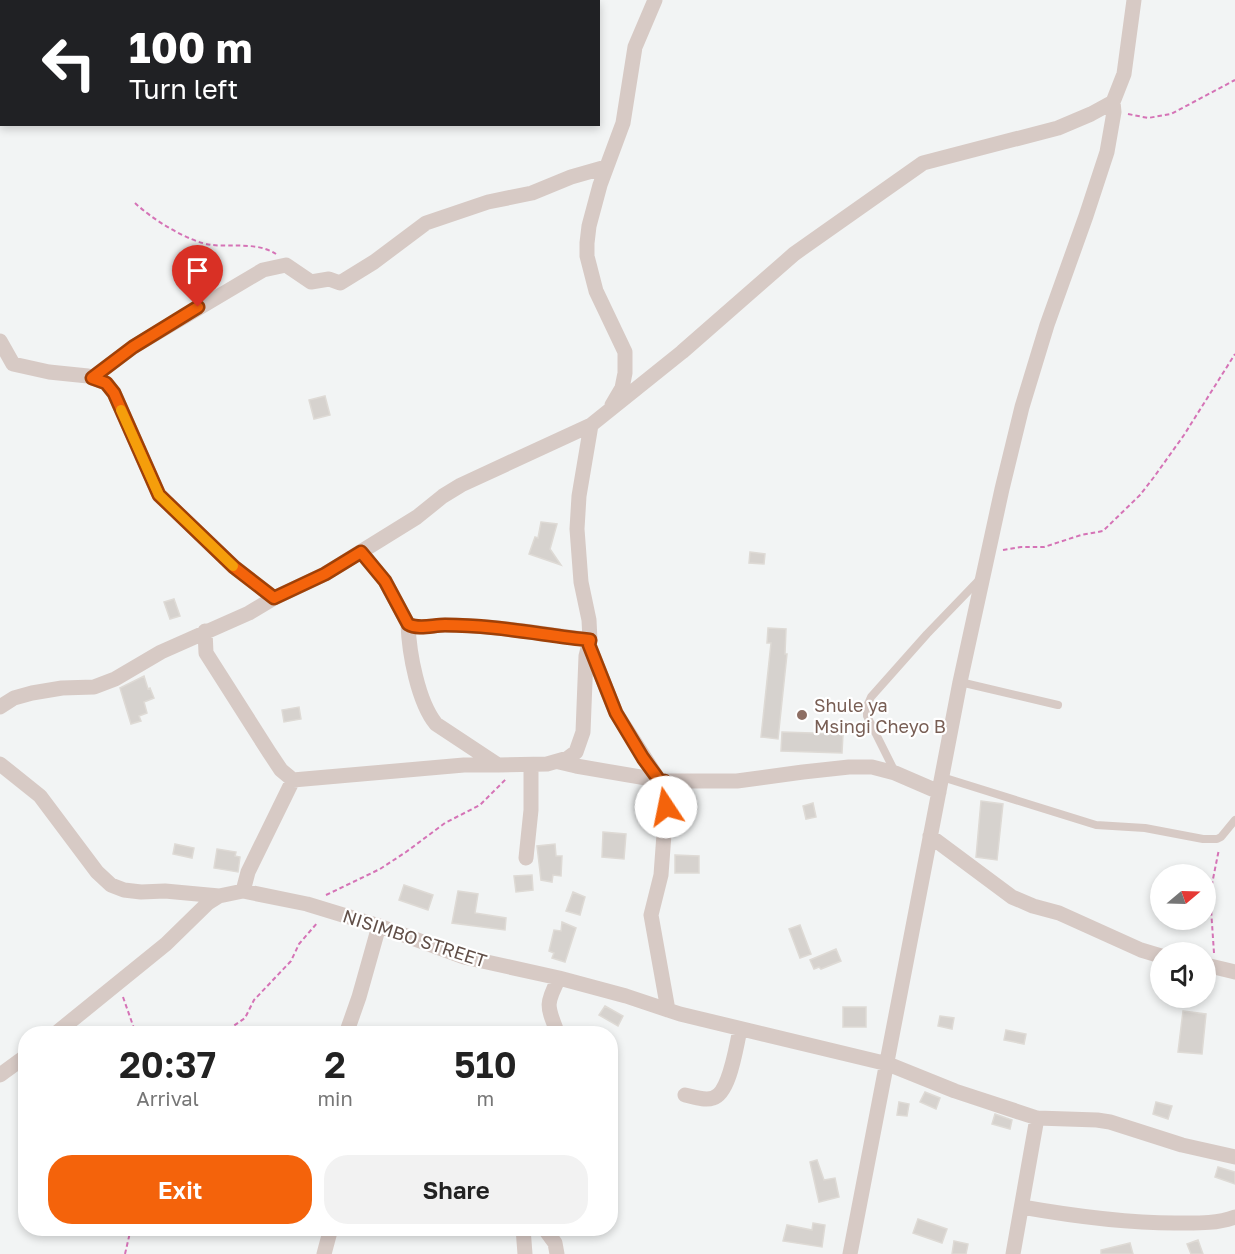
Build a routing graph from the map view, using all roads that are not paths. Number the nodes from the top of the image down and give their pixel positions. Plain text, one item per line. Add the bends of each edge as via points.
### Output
1 (655, 0) edge
2 (1134, 0) edge
3 (1113, 107) junction
4 (606, 167) junction
5 (0, 341) edge
6 (92, 378) junction
7 (610, 410) junction
8 (591, 425) junction
9 (361, 552) junction
10 (983, 575) junction
11 (274, 598) junction
12 (408, 624) junction
13 (205, 632) junction
14 (590, 643) junction
15 (960, 682) junction
16 (1058, 705) dead end
17 (0, 708) edge
18 (559, 762) junction
19 (498, 765) junction
20 (524, 765) junction
21 (4, 770) edge
22 (895, 773) junction
23 (293, 780) junction
24 (662, 780) junction
25 (940, 785) junction
26 (1235, 820) edge
27 (930, 836) junction
28 (526, 858) dead end
29 (243, 891) junction
30 (219, 896) junction
31 (379, 926) junction
32 (1150, 953) edge
33 (1216, 967) edge
34 (1235, 972) edge
35 (559, 978) junction
36 (668, 1010) junction
37 (65, 1026) edge
38 (349, 1026) edge
39 (555, 1026) edge
40 (740, 1030) junction
41 (18, 1062) edge
42 (888, 1064) junction
43 (0, 1075) edge
44 (685, 1095) dead end
45 (1037, 1118) junction
46 (1235, 1157) edge
47 (1022, 1207) junction
48 (1235, 1217) edge
49 (329, 1236) edge
50 (524, 1236) edge
51 (550, 1236) edge
52 (324, 1254) edge
53 (525, 1254) edge
54 (557, 1254) edge
55 (850, 1254) edge
56 (1013, 1254) edge

1 - 4 street via 635,47 622,123
2 - 3 street via 1124,74
3 - 7 street via 1058,128 923,163 794,254
3 - 10 street via 1107,152 1022,407
4 - 6 street via 426,223 340,283 328,279 311,282 286,264 263,270 133,347
4 - 7 street via 589,226 587,256 596,291 625,352 622,388
5 - 6 street via 13,364
6 - 11 street via 106,383 114,393 159,495 234,567
7 - 8 street
8 - 9 street via 461,485
8 - 14 street via 577,529
9 - 11 street
9 - 12 street via 385,581
10 - 15 street
10 - 22 lane via 867,706 867,716
11 - 13 street
12 - 14 street via 499,627
12 - 19 street via 408,644 429,715 443,729
13 - 17 street via 102,684 32,693 14,698
13 - 23 street via 206,653 281,770
14 - 18 street via 580,744 576,752
14 - 24 street via 616,713 643,758
15 - 16 lane
15 - 25 street
18 - 20 street
18 - 24 street
19 - 20 street
19 - 23 street
20 - 28 street via 531,810
21 - 30 street via 40,796 111,885 124,890
22 - 24 street via 849,767 737,781
22 - 25 street
23 - 29 street via 248,872
24 - 36 street via 666,807 661,875 651,915
25 - 26 lane via 1096,825 1145,828 1203,839 1221,837
25 - 27 street
27 - 32 street via 1012,897
27 - 42 street
29 - 30 street, NISIMBO STREET
29 - 31 street, NISIMBO STREET via 307,904
30 - 37 street, NISIMBO STREET
31 - 35 street, NISIMBO STREET via 464,957
31 - 38 street
33 - 34 street
35 - 36 street, NISIMBO STREET
35 - 39 street via 548,1008
36 - 40 street, NISIMBO STREET
40 - 42 street, NISIMBO STREET
40 - 44 street via 728,1080 717,1098
41 - 43 street
42 - 45 street, NISIMBO STREET
42 - 55 street
45 - 46 street, NISIMBO STREET via 1110,1122
45 - 47 street
47 - 48 street via 1163,1223 1205,1223
47 - 56 street
49 - 52 street
50 - 53 street
51 - 54 street

